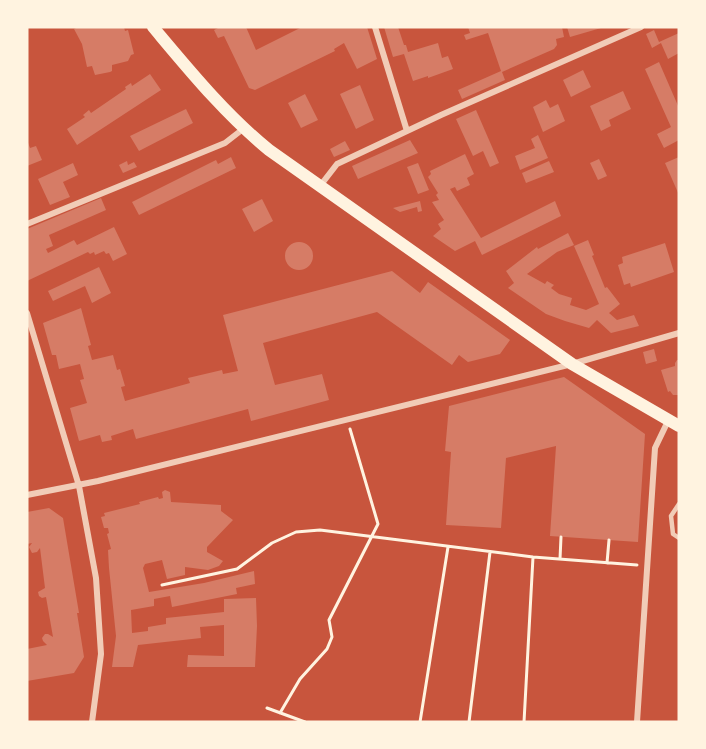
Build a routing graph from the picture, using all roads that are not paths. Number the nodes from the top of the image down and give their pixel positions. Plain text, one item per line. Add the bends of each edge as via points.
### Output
1 (153, 27) edge
2 (375, 27) edge
3 (641, 27) edge
4 (243, 129) junction
5 (407, 131) junction
6 (320, 186) junction
7 (27, 224) edge
8 (27, 313) edge
9 (679, 333) edge
10 (572, 364) junction
11 (674, 424) edge
12 (79, 486) junction
13 (27, 495) edge
14 (679, 504) edge
15 (679, 538) edge
16 (92, 722) edge
17 (637, 722) edge

1 - 4 main road
2 - 5 street
3 - 5 street
4 - 6 main road
4 - 7 street via 225,143
5 - 6 street via 337,164
6 - 10 main road
8 - 12 street
9 - 10 street
10 - 11 main road
10 - 12 street
11 - 17 street via 655,448
12 - 13 street
12 - 16 street via 96,578 101,654
14 - 15 lane via 671,516 673,534

